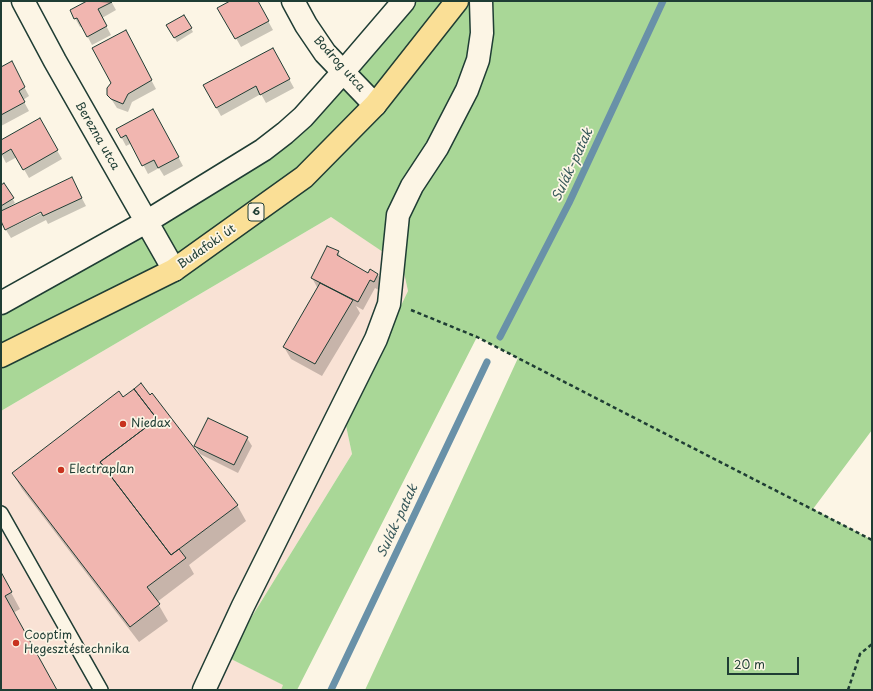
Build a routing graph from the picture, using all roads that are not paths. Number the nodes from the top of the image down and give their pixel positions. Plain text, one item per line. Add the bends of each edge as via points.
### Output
1 (23, 1) edge
2 (293, 1) edge
3 (404, 1) edge
4 (457, 1) edge
5 (481, 1) edge
6 (344, 71) junction
7 (376, 105) junction
8 (146, 222) junction
9 (174, 270) junction
10 (1, 303) edge
11 (1, 356) edge
12 (1, 513) edge
13 (101, 690) edge
14 (204, 690) edge

1 - 8 street, Berezna utca
2 - 6 street, Bodrog utca via 325,53
3 - 6 street
4 - 7 main road, Budafoki út / 6
5 - 14 street via 482,33 478,60 467,90 398,215 389,304 376,339
6 - 7 street, Bodrog utca
6 - 8 street via 303,117 263,150
7 - 9 main road, Budafoki út / 6 via 304,177
8 - 9 street, Berezna utca
8 - 10 street
9 - 11 main road, Budafoki út / 6
12 - 13 lane

